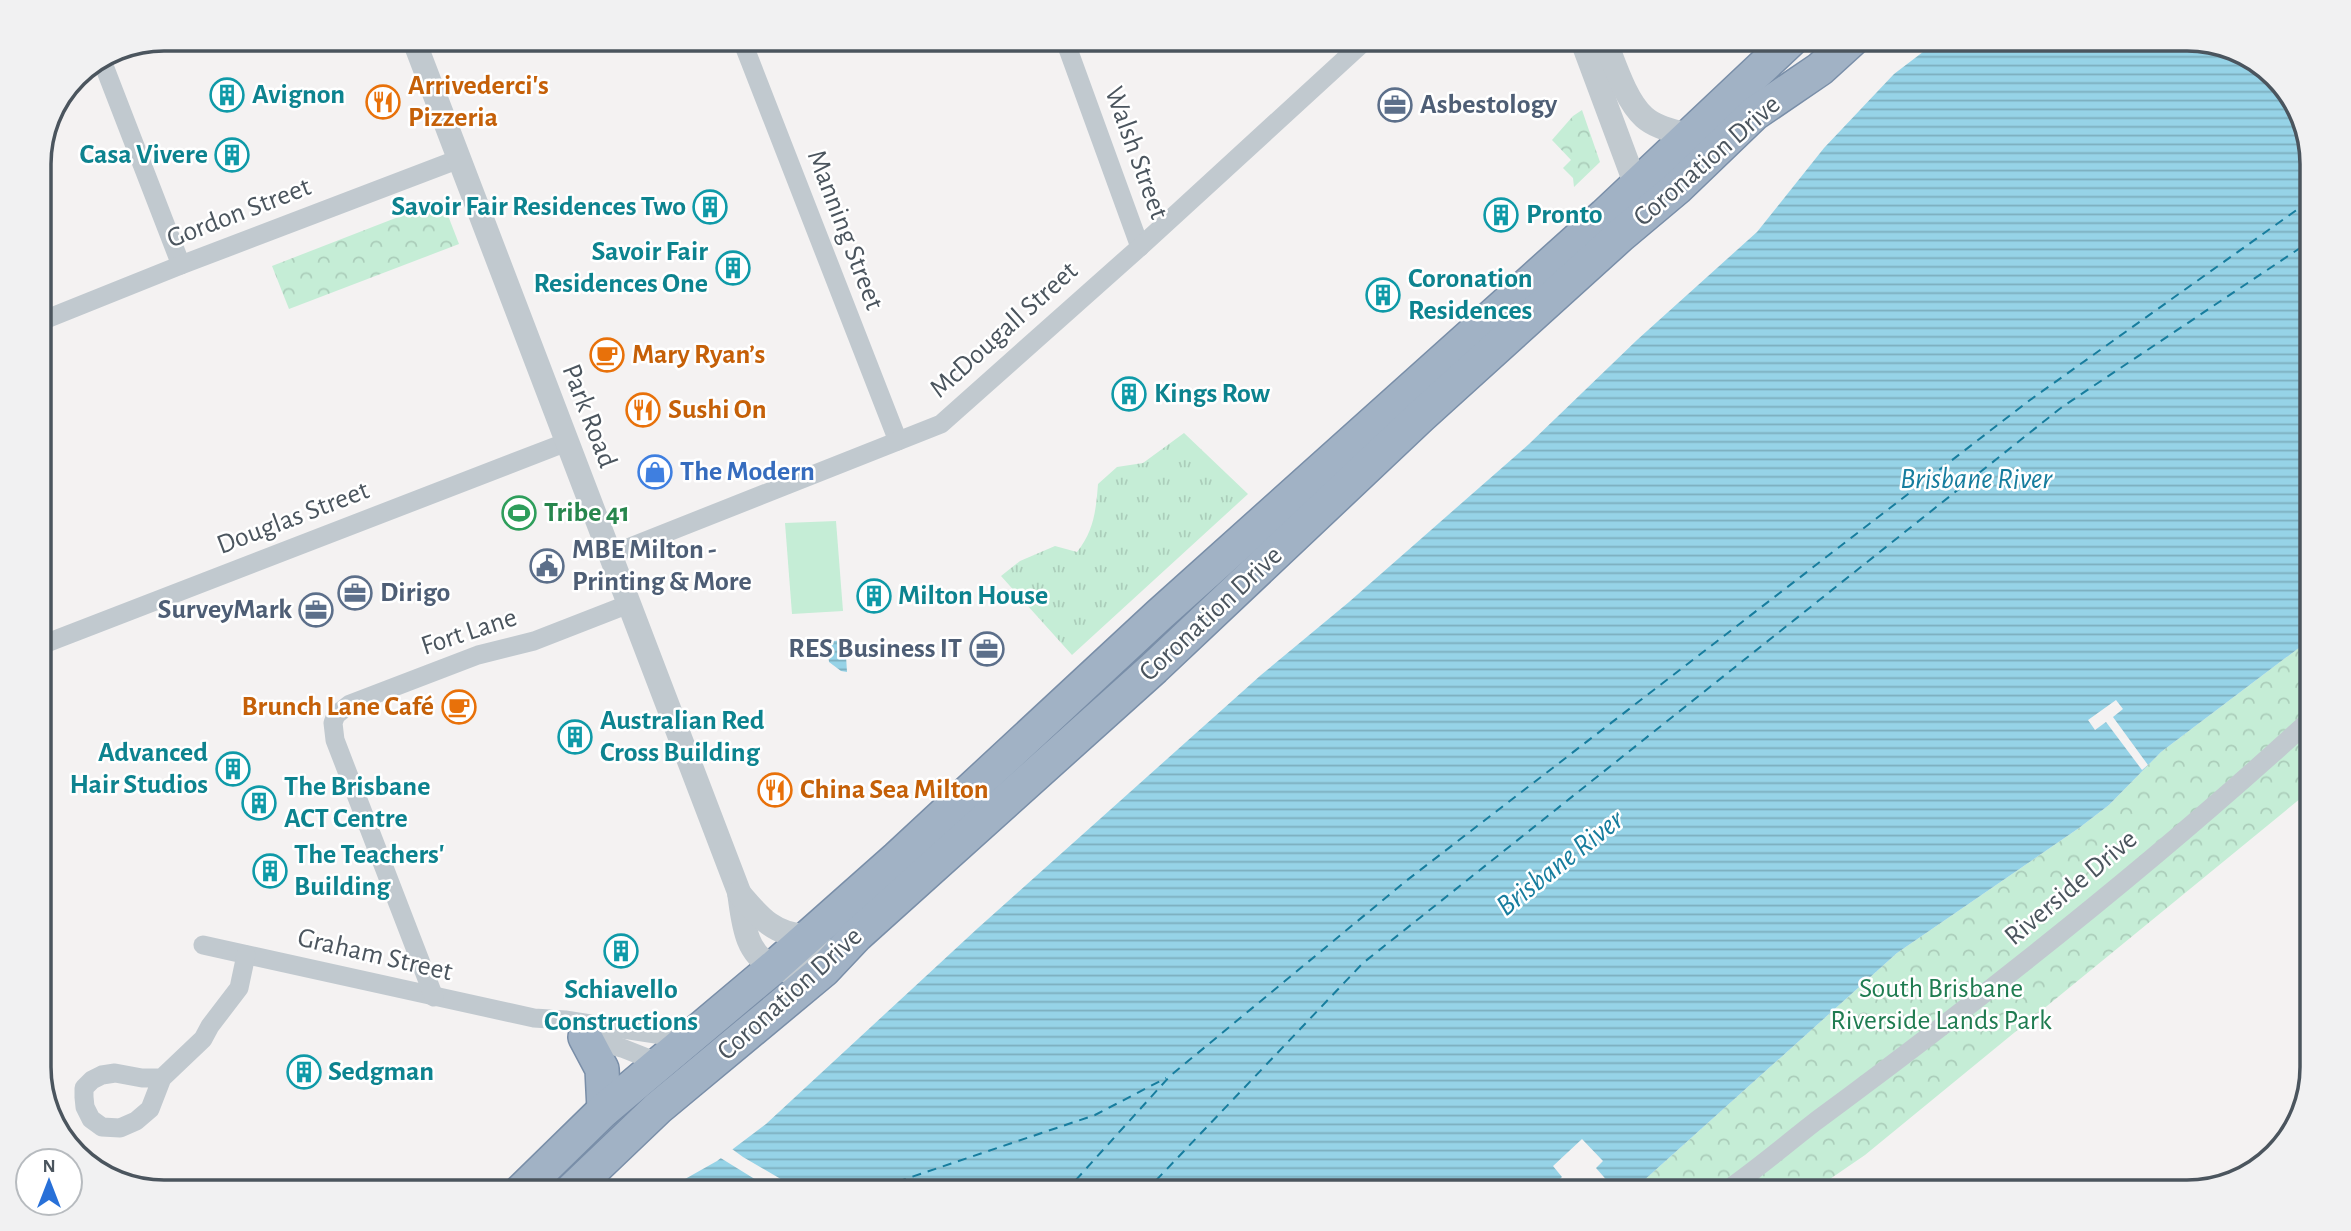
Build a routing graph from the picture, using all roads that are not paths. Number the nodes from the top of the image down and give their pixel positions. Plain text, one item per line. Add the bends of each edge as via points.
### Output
1 (418, 51) edge
2 (746, 51) edge
3 (1069, 51) edge
4 (1354, 51) edge
5 (1586, 51) edge
6 (1610, 51) edge
7 (1779, 51) edge
8 (1812, 51) edge
9 (1840, 51) edge
10 (105, 68) edge
11 (1754, 114) junction
12 (1690, 136) junction
13 (459, 159) junction
14 (1641, 200) junction
15 (1140, 247) junction
16 (181, 264) junction
17 (51, 317) edge
18 (898, 441) junction
19 (567, 442) junction
20 (610, 555) junction
21 (629, 604) junction
22 (51, 641) edge
23 (2300, 729) edge
24 (739, 892) junction
25 (857, 934) junction
26 (810, 936) junction
27 (202, 945) dead end
28 (246, 954) junction
29 (774, 967) junction
30 (434, 997) junction
31 (534, 1018) junction
32 (585, 1037) junction
33 (742, 1038) junction
34 (688, 1039) junction
35 (657, 1064) junction
36 (162, 1078) dead end
37 (604, 1110) junction
38 (532, 1180) edge
39 (583, 1180) edge
40 (1740, 1180) edge

1 - 13 street, Park Road
2 - 18 street, Manning Street
3 - 15 street, Walsh Street
4 - 15 street, McDougall Street
5 - 14 street
6 - 12 street via 1645,118
7 - 12 highway, Coronation Drive
8 - 11 highway
9 - 11 highway, Coronation Drive
10 - 16 street
11 - 14 highway, Coronation Drive via 1677,188
12 - 14 highway, Coronation Drive
13 - 16 street, Gordon Street
13 - 19 street, Park Road
14 - 25 highway, Coronation Drive via 1154,668
14 - 26 highway, Coronation Drive via 1159,615
15 - 18 street, McDougall Street via 941,424
16 - 17 street, Gordon Street
18 - 20 street, McDougall Street
19 - 20 street, Park Road
19 - 22 street, Douglas Street
20 - 21 street, Park Road
21 - 24 street, Park Road
21 - 30 street, Fort Lane via 534,641 478,655 350,704 336,715 333,732 338,751
23 - 40 street, Riverside Drive via 2066,930
24 - 26 street, Park Road via 760,919 777,930
24 - 29 street, Park Road via 754,953
25 - 29 street via 799,970
25 - 33 highway, Coronation Drive via 824,970
26 - 29 highway, Coronation Drive
27 - 28 street, Graham Street
28 - 30 street, Graham Street
28 - 36 street via 239,988 202,1039
29 - 34 highway, Coronation Drive
30 - 31 street, Graham Street
31 - 32 street, Graham Street
31 - 34 street, Graham Street
32 - 35 street, Graham Street
32 - 37 highway via 601,1069
33 - 35 street, Graham Street via 719,1041 682,1065
33 - 39 highway, Coronation Drive via 658,1108
34 - 35 highway, Coronation Drive
35 - 37 highway, Coronation Drive
37 - 38 highway, Coronation Drive

